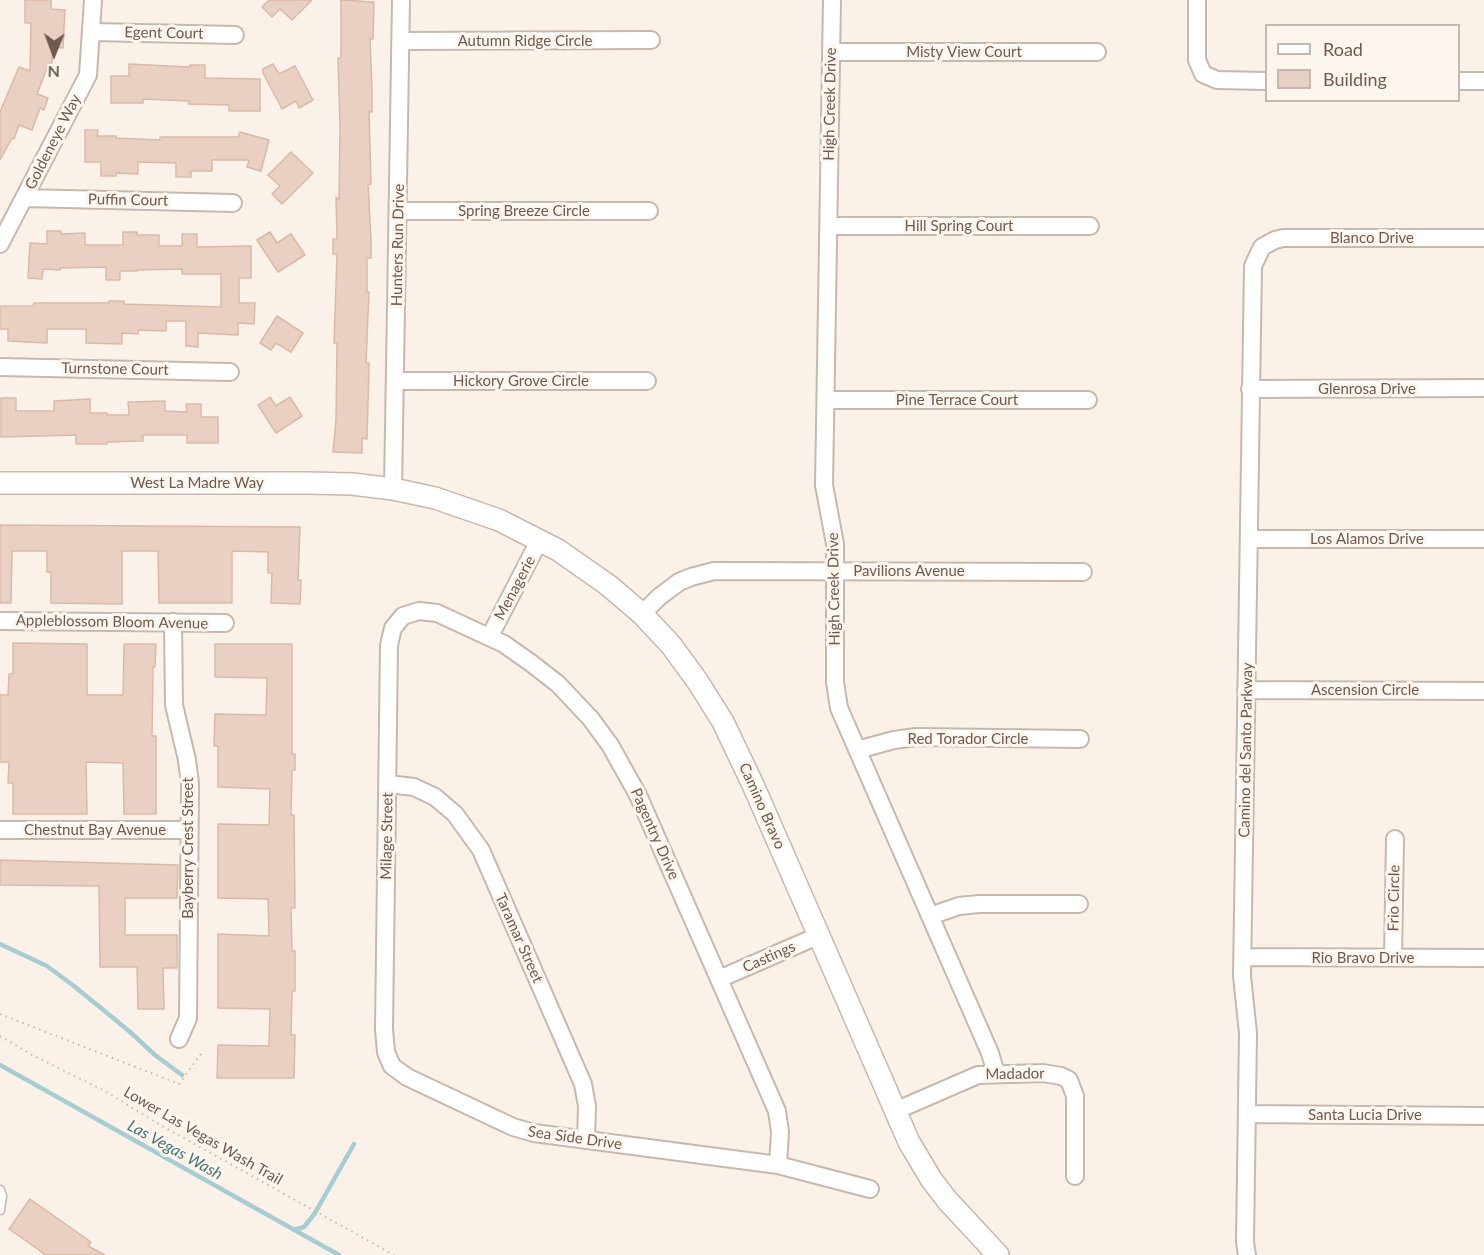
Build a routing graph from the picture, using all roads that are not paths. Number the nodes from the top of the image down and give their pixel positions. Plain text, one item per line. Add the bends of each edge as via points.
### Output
1 (93, 0) edge
2 (401, 0) edge
3 (831, 0) edge
4 (1197, 0) edge
5 (92, 32) junction
6 (235, 35) dead end
7 (651, 40) dead end
8 (400, 41) junction
9 (831, 52) junction
10 (1097, 52) dead end
11 (1265, 81) edge
12 (1460, 81) edge
13 (1484, 81) edge
14 (24, 198) junction
15 (233, 203) dead end
16 (399, 211) junction
17 (649, 211) dead end
18 (829, 226) junction
19 (1090, 226) dead end
20 (1484, 238) edge
21 (0, 244) edge
22 (1262, 247) joint
23 (0, 367) edge
24 (230, 372) dead end
25 (396, 381) junction
26 (647, 381) dead end
27 (1484, 388) edge
28 (1250, 389) junction
29 (826, 400) junction
30 (1088, 400) dead end
31 (0, 483) edge
32 (393, 489) junction
33 (1249, 539) junction
34 (1484, 539) edge
35 (540, 540) junction
36 (835, 571) junction
37 (1083, 572) dead end
38 (642, 614) junction
39 (403, 616) joint
40 (0, 621) edge
41 (172, 622) junction
42 (225, 624) dead end
43 (490, 636) junction
44 (1246, 690) junction
45 (1484, 691) edge
46 (1080, 739) dead end
47 (857, 750) junction
48 (388, 784) junction
49 (0, 830) edge
50 (189, 831) junction
51 (1395, 839) dead end
52 (1079, 904) dead end
53 (930, 916) junction
54 (820, 935) junction
55 (1242, 957) junction
56 (1393, 958) junction
57 (1484, 958) edge
58 (718, 980) junction
59 (179, 1039) dead end
60 (389, 1060) joint
61 (996, 1073) junction
62 (895, 1111) junction
63 (1247, 1114) junction
64 (1484, 1116) edge
65 (586, 1140) junction
66 (778, 1165) junction
67 (1075, 1176) dead end
68 (870, 1189) dead end
69 (0, 1190) edge
70 (0, 1210) edge
71 (998, 1255) edge
72 (1247, 1255) edge

1 - 5 street, Goldeneye Way
2 - 8 street, Hunters Run Drive
3 - 9 street, High Creek Drive
4 - 11 street via 1197,60 1203,74 1217,80
5 - 6 street, Egent Court
5 - 14 street, Goldeneye Way via 88,75
7 - 8 street, Autumn Ridge Circle
8 - 16 street, Hunters Run Drive
9 - 10 street, Misty View Court
9 - 18 street, High Creek Drive
12 - 13 street
14 - 15 street, Puffin Court
14 - 21 street, Goldeneye Way
16 - 17 street, Spring Breeze Circle
16 - 25 street, Hunters Run Drive
18 - 19 street, Hill Spring Court
18 - 29 street, High Creek Drive
20 - 22 street, Blanco Drive via 1290,238
22 - 28 street, Camino del Santo Parkway via 1251,273
23 - 24 street, Turnstone Court
25 - 26 street, Hickory Grove Circle
25 - 32 street, Hunters Run Drive
27 - 28 street, Glenrosa Drive
28 - 33 street, Camino del Santo Parkway
29 - 30 street, Pine Terrace Court
29 - 36 street, High Creek Drive via 824,485 834,534
31 - 32 street, West La Madre Way via 309,483
32 - 35 street, Camino Bravo via 478,512
33 - 34 street, Los Alamos Drive
33 - 44 street, Camino del Santo Parkway
35 - 38 street, Camino Bravo via 592,573
35 - 43 street, Menagerie
36 - 37 street, Pavilions Avenue
36 - 38 street, Pavilions Avenue via 702,573 668,589
36 - 47 street, High Creek Drive via 835,682 839,708
38 - 54 street, Camino Bravo via 678,655 723,722
39 - 43 street, Pagentry Drive via 428,611
39 - 48 street, Milage Street via 390,636
40 - 41 street, Appleblossom Bloom Avenue
41 - 42 street, Appleblossom Bloom Avenue
41 - 50 street, Bayberry Crest Street via 174,705 190,784
43 - 58 street, Pagentry Drive via 558,684 610,745 635,789
44 - 45 street, Ascension Circle
44 - 55 street, Camino del Santo Parkway
46 - 47 street, Red Torador Circle via 916,737
47 - 53 street, High Creek Drive
48 - 60 street, Milage Street via 384,1029
48 - 65 street, Taramar Street via 414,788 435,797 455,814 481,850 584,1084
49 - 50 street, Chestnut Bay Avenue
50 - 59 street, Bayberry Crest Street via 188,1018
51 - 56 street, Frio Circle
52 - 53 street via 979,904
53 - 61 street, High Creek Drive
54 - 58 street, Castings
54 - 62 street, Camino Bravo
55 - 56 street, Rio Bravo Drive
55 - 63 street, Camino del Santo Parkway via 1248,1033
56 - 57 street, Rio Bravo Drive
58 - 66 street, Pagentry Drive via 777,1111
60 - 65 street, Sea Side Drive via 401,1074 513,1127
61 - 62 street, Madador via 972,1077
61 - 67 street, Madador via 1042,1073 1069,1080 1077,1106
62 - 71 street, Camino Bravo via 931,1179
63 - 64 street, Santa Lucia Drive
63 - 72 street, Camino del Santo Parkway
65 - 66 street, Sea Side Drive
66 - 68 street, Sea Side Drive
69 - 70 lane

